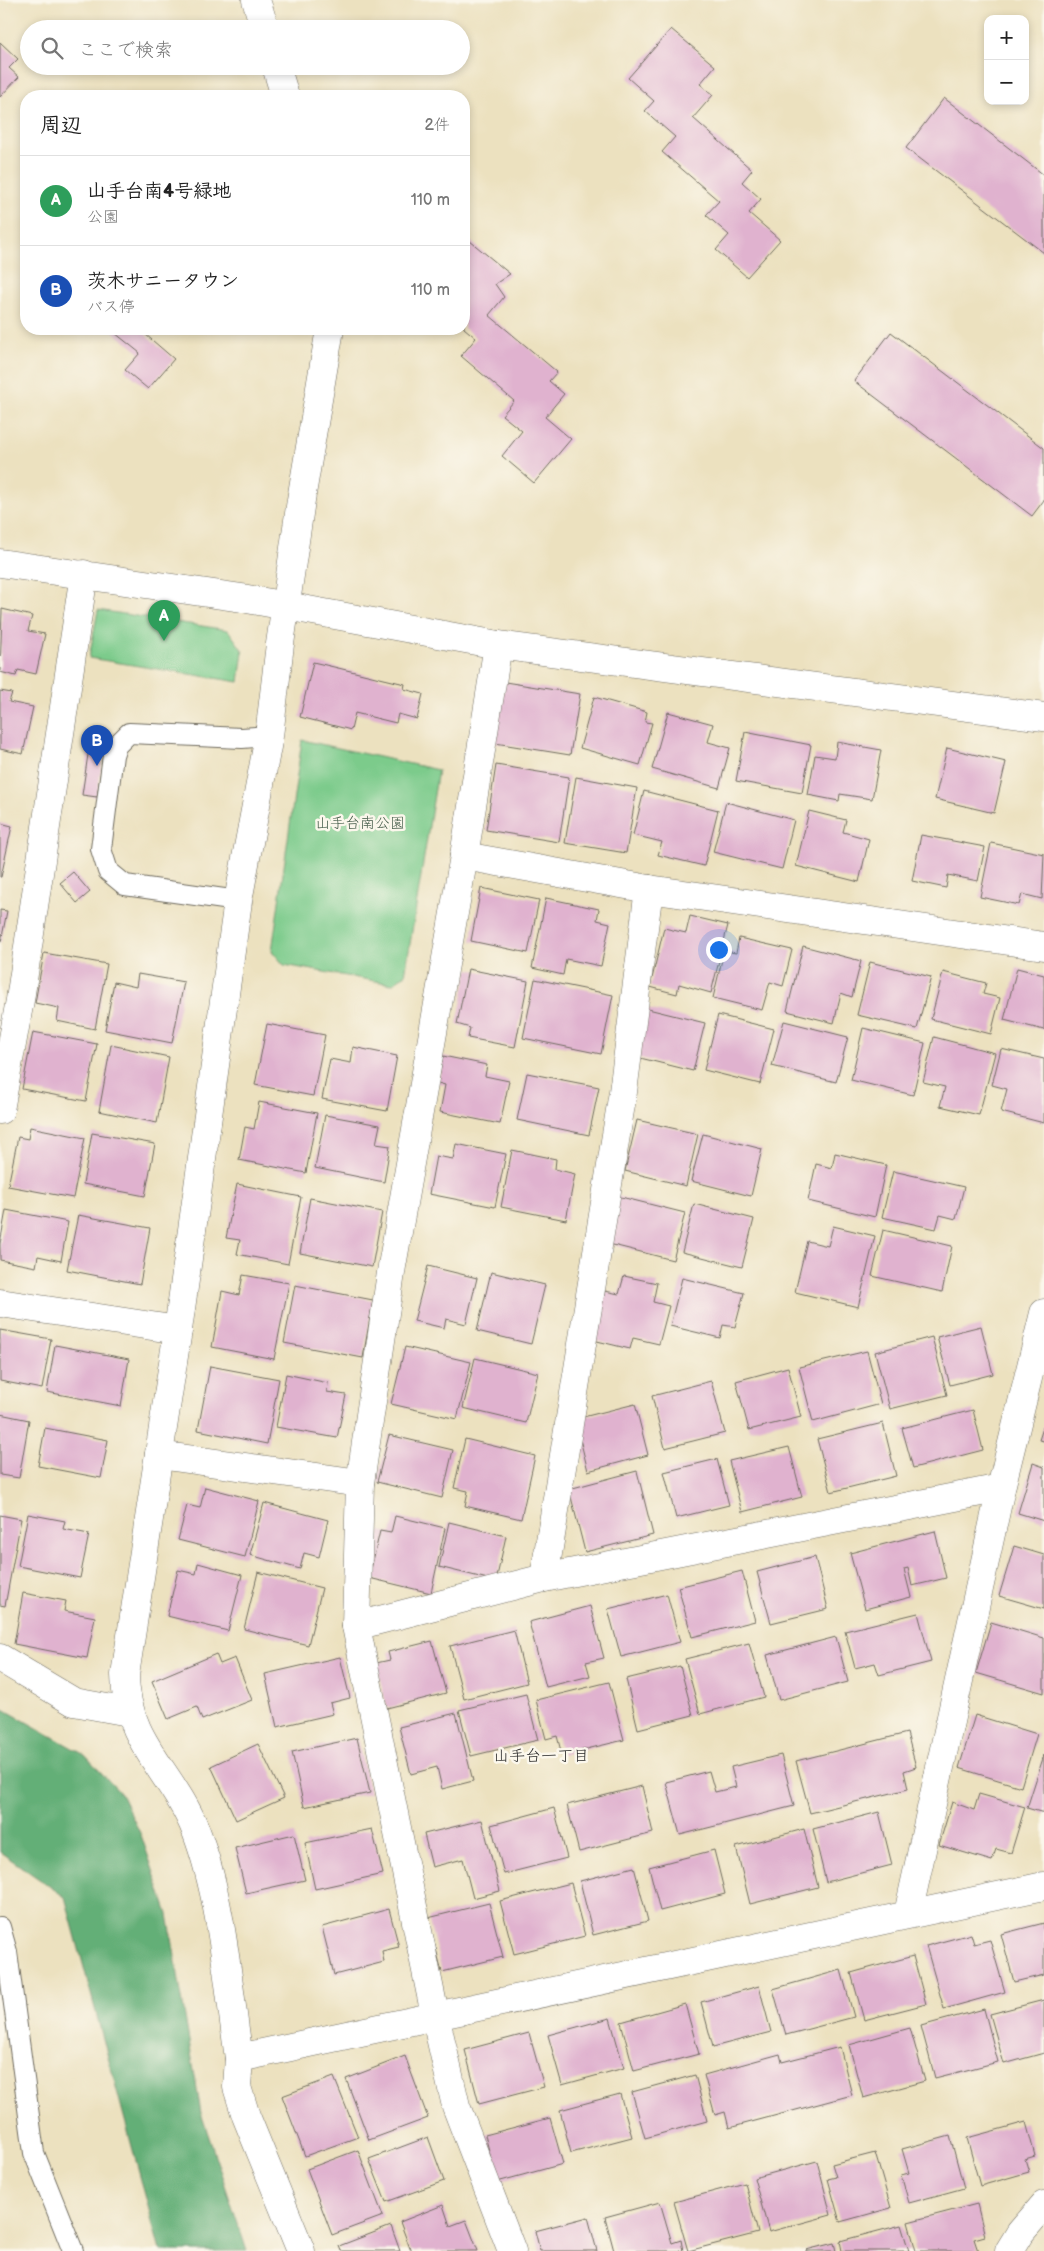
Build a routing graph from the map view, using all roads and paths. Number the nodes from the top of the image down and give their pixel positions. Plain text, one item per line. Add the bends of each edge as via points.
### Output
1 (256, 0) edge
2 (262, 20) edge
3 (279, 75) edge
4 (283, 90) edge
5 (329, 335) edge
6 (0, 563) edge
7 (84, 574) junction
8 (286, 606) junction
9 (498, 646) junction
10 (1044, 717) edge
11 (269, 736) junction
12 (464, 856) junction
13 (649, 889) junction
14 (238, 901) junction
15 (1044, 946) edge
16 (10, 999) edge
17 (0, 1110) edge
18 (0, 1303) edge
19 (1044, 1313) edge
20 (178, 1330) junction
21 (159, 1454) junction
22 (360, 1483) junction
23 (1001, 1488) junction
24 (544, 1578) junction
25 (356, 1626) junction
26 (0, 1658) edge
27 (129, 1712) junction
28 (1044, 1886) edge
29 (908, 1914) junction
30 (0, 1927) edge
31 (435, 2015) junction
32 (239, 2058) junction
33 (1044, 2205) edge
34 (73, 2251) edge
35 (301, 2251) edge
36 (512, 2251) edge
37 (1009, 2251) edge

1 - 2 street
3 - 4 street
5 - 8 street
6 - 7 street
7 - 8 street
7 - 16 street
8 - 9 street
8 - 11 street
9 - 10 street
9 - 12 street
11 - 14 street
11 - 14 lane via 242,738 129,733 116,746 113,755 101,849 108,871 125,885
12 - 13 street
12 - 22 street via 392,1266
13 - 15 street
13 - 24 street via 622,1092
14 - 20 street
16 - 17 street
18 - 20 street
19 - 23 street
20 - 21 street
21 - 22 street
21 - 27 street via 125,1675
22 - 25 street
23 - 24 street
23 - 29 street
24 - 25 street
25 - 31 street
26 - 27 street via 74,1702
27 - 32 street via 145,1745 186,1808 207,1864
28 - 29 street
29 - 31 street
30 - 34 lane via 7,1952 34,2153
31 - 32 street
31 - 36 street via 456,2106
32 - 35 street via 237,2087 244,2109
33 - 37 street via 1020,2232

